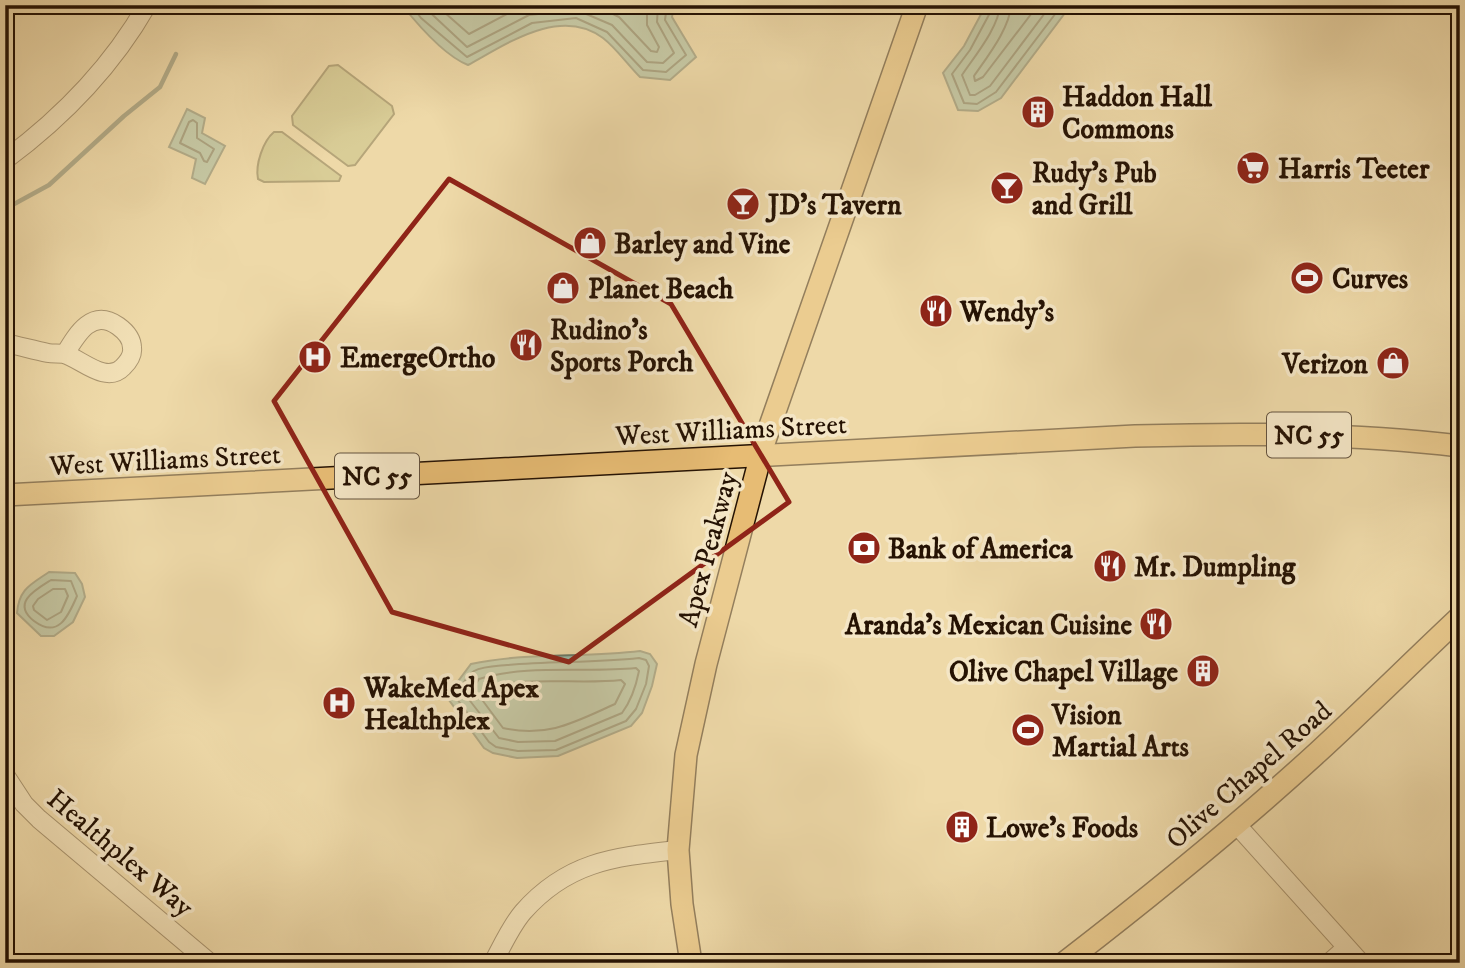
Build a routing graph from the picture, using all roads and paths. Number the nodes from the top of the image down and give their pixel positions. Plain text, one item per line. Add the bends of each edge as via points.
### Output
1 (147, 5) edge
2 (917, 5) edge
3 (5, 160) edge
4 (5, 343) edge
5 (65, 354) dead end
6 (1460, 446) edge
7 (760, 456) junction
8 (5, 495) edge
9 (1460, 617) edge
10 (5, 775) edge
11 (1236, 824) junction
12 (678, 850) junction
13 (1346, 948) junction
14 (210, 963) edge
15 (493, 963) edge
16 (691, 963) edge
17 (1064, 963) edge
18 (1329, 963) edge
19 (1361, 963) edge

1 - 3 street via 95,80
2 - 7 main road, Apex Peakway
4 - 5 street
6 - 7 main road, West Williams Street / NC 55 via 1269,433
7 - 8 main road, West Williams Street / NC 55
7 - 12 main road, Apex Peakway via 686,755
9 - 11 main road, Olive Chapel Road
10 - 14 street, Healthplex Way via 39,818
11 - 13 street
11 - 17 main road, Olive Chapel Road
12 - 15 street via 606,859 574,872 521,914
12 - 16 main road, Apex Peakway
13 - 18 street
13 - 19 street

